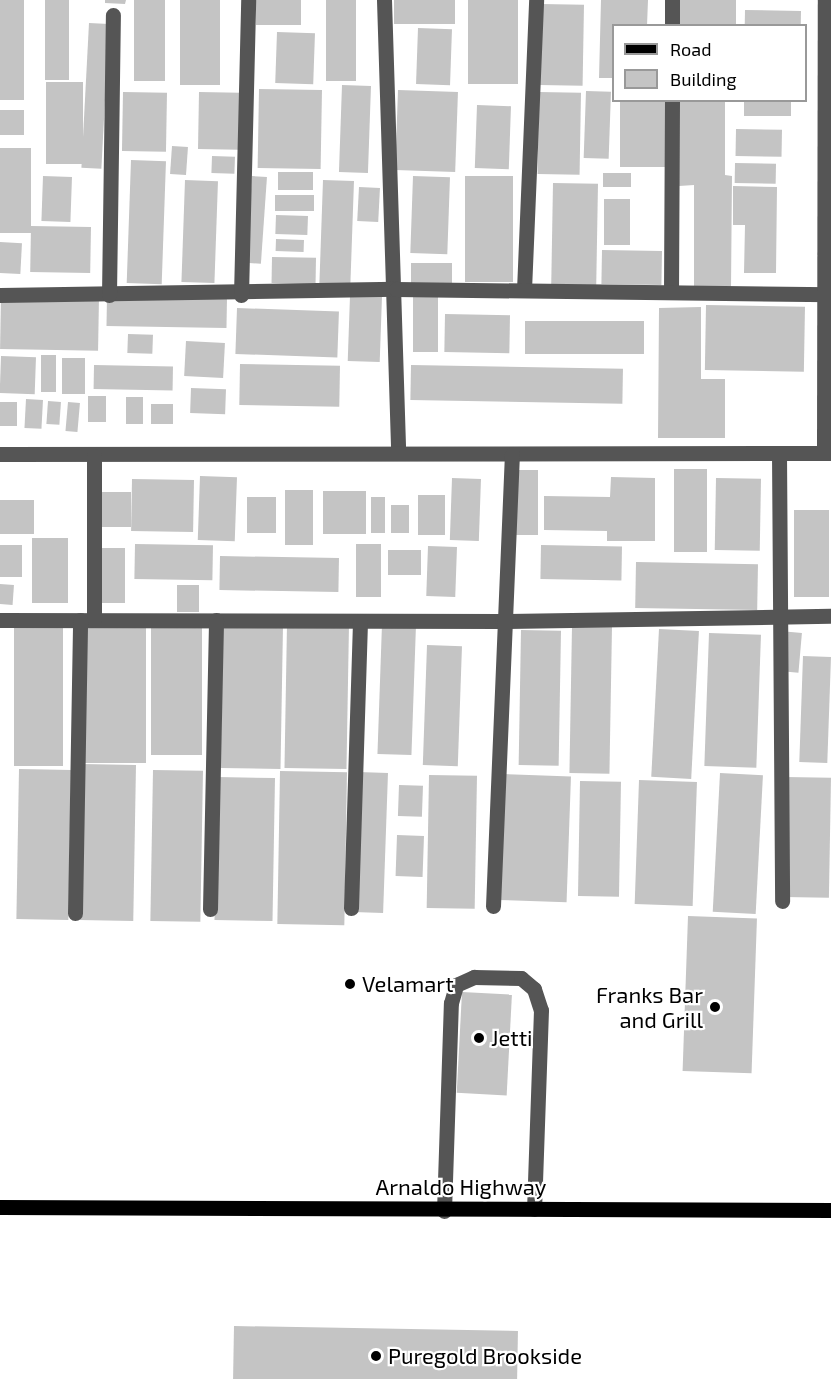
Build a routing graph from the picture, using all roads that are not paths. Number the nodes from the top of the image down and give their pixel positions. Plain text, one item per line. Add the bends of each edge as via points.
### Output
1 (248, 0) edge
2 (384, 0) edge
3 (536, 0) edge
4 (672, 0) edge
5 (825, 0) edge
6 (113, 15) dead end
7 (672, 24) edge
8 (672, 102) edge
9 (396, 290) junction
10 (524, 290) junction
11 (671, 292) junction
12 (828, 294) edge
13 (0, 295) edge
14 (110, 295) junction
15 (241, 295) junction
16 (398, 453) junction
17 (779, 453) junction
18 (828, 453) edge
19 (0, 454) edge
20 (512, 454) junction
21 (94, 456) junction
22 (831, 616) edge
23 (777, 617) junction
24 (0, 620) edge
25 (87, 620) junction
26 (216, 620) junction
27 (360, 621) junction
28 (502, 621) junction
29 (782, 901) dead end
30 (493, 906) dead end
31 (351, 908) dead end
32 (210, 909) dead end
33 (75, 913) dead end
34 (0, 1207) edge
35 (92, 1209) junction
36 (534, 1209) junction
37 (831, 1210) edge
38 (444, 1211) junction
39 (0, 1214) edge

1 - 15 street
2 - 9 street
3 - 10 street
4 - 7 street
5 - 12 street
6 - 14 street
8 - 11 street
9 - 10 street
9 - 15 street
9 - 16 street
10 - 11 street
11 - 12 street
12 - 18 street
13 - 14 street
14 - 15 street
16 - 20 street
16 - 21 street
17 - 18 street
17 - 20 street
17 - 23 street
19 - 21 street
20 - 28 street
21 - 25 street
22 - 23 street
23 - 28 street
23 - 29 street
24 - 25 street
25 - 26 street
25 - 33 street
26 - 27 street
26 - 32 street
27 - 28 street
27 - 31 street
28 - 30 street
34 - 35 main road, Arnaldo Highway
35 - 38 main road, Arnaldo Highway
35 - 39 main road, Arnaldo Highway
36 - 37 main road, Arnaldo Highway
36 - 38 main road, Arnaldo Highway
36 - 38 street via 541,1010 534,989 521,978 474,977 456,985 450,1003

